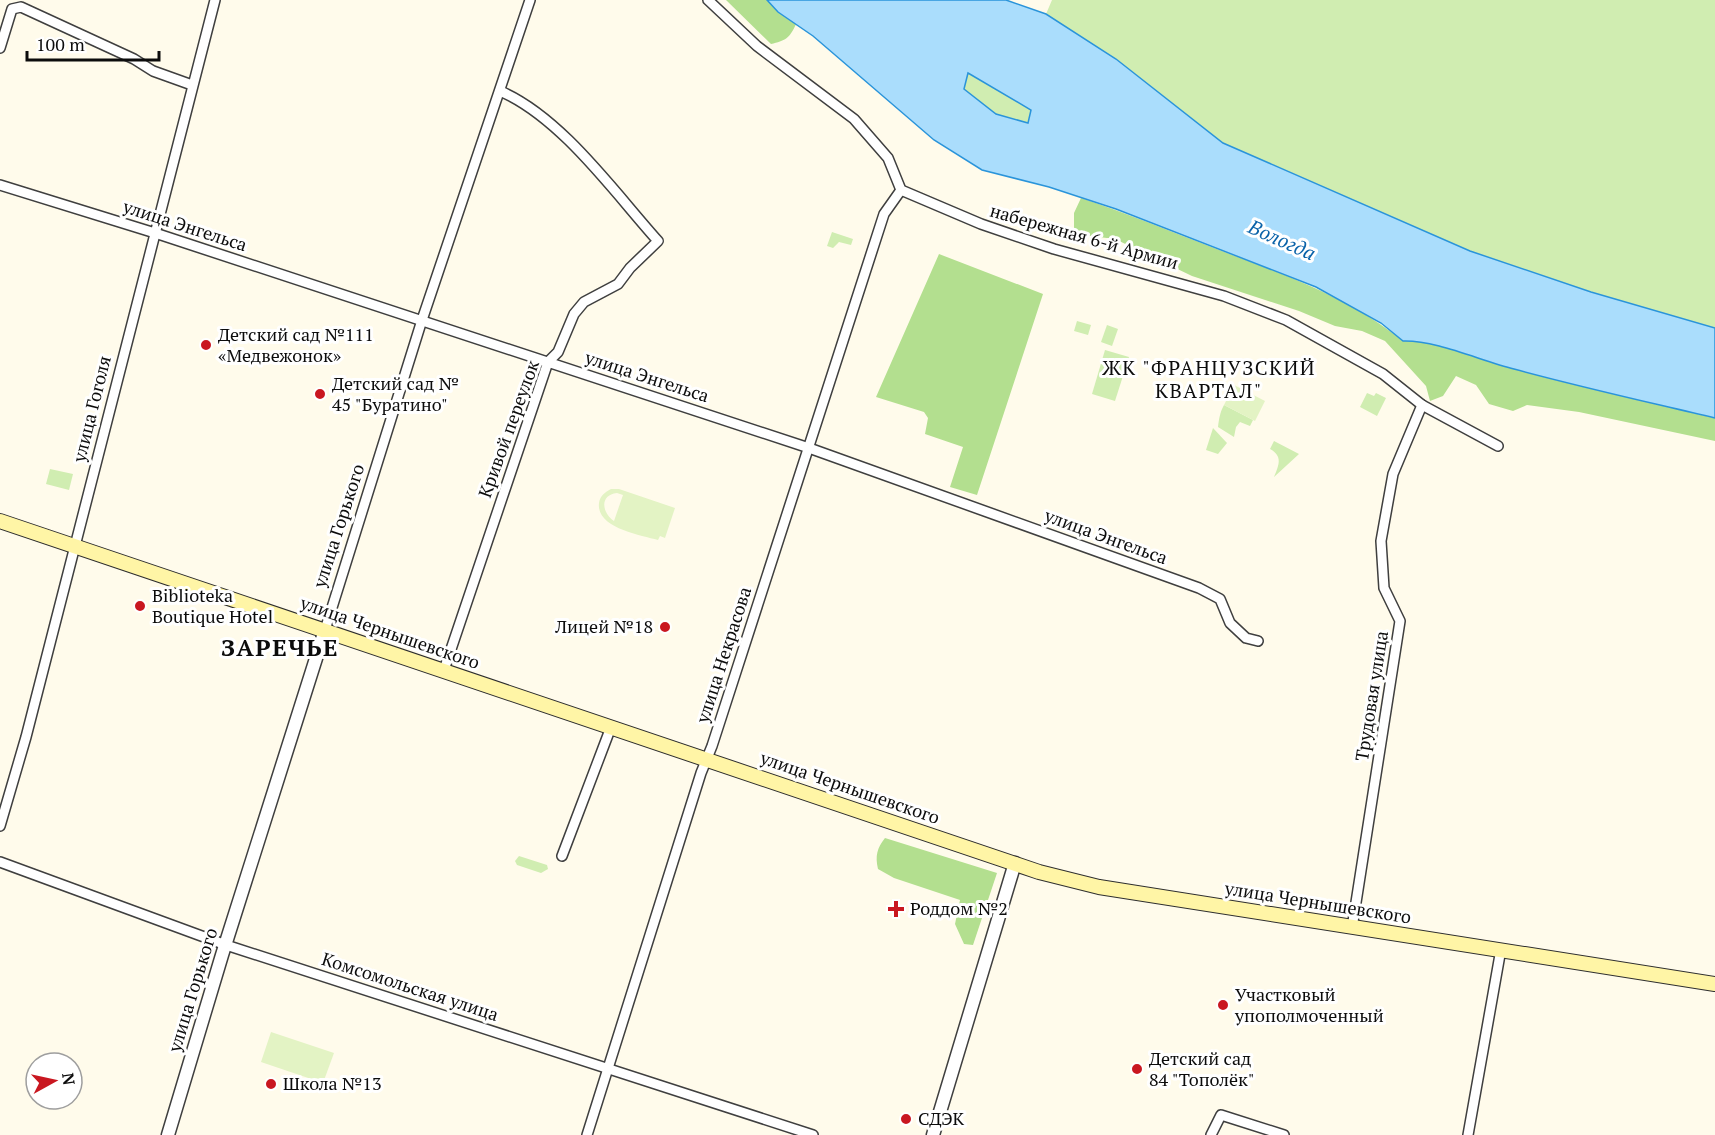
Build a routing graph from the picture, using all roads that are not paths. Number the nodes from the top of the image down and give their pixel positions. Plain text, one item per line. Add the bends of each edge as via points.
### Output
1 (215, 0) edge
2 (530, 0) edge
3 (708, 0) edge
4 (0, 48) edge
5 (192, 85) junction
6 (500, 91) junction
7 (0, 185) edge
8 (901, 190) junction
9 (155, 233) junction
10 (422, 320) junction
11 (548, 362) junction
12 (1422, 405) junction
13 (1498, 446) dead end
14 (810, 448) junction
15 (0, 521) edge
16 (74, 545) junction
17 (325, 630) junction
18 (1258, 641) dead end
19 (444, 670) junction
20 (611, 727) junction
21 (706, 759) junction
22 (0, 826) edge
23 (562, 856) dead end
24 (0, 862) edge
25 (1015, 863) junction
26 (1352, 928) junction
27 (226, 945) junction
28 (1501, 949) junction
29 (1715, 984) edge
30 (608, 1069) junction
31 (779, 1125) junction
32 (168, 1135) edge
33 (587, 1135) edge
34 (775, 1135) edge
35 (813, 1135) edge
36 (933, 1135) edge
37 (1211, 1135) edge
38 (1284, 1135) edge
39 (1468, 1135) edge

1 - 5 street, улица Гоголя
2 - 6 street, улица Горького
3 - 8 street via 757,46 854,119 888,158
4 - 5 street via 12,9 21,7 153,71
5 - 9 street, улица Гоголя
6 - 10 street, улица Горького
6 - 11 street, Кривой переулок via 546,120 587,159 658,241 618,284 584,302 574,314 558,352
7 - 9 street, улица Энгельса
8 - 12 street, набережная 6-й Армии via 1054,249 1215,293 1286,320 1383,374
8 - 14 street, улица Некрасова via 884,214
9 - 10 street, улица Энгельса
9 - 16 street, улица Гоголя
10 - 11 street, улица Энгельса
10 - 17 street, улица Горького
11 - 14 street, улица Энгельса
11 - 19 street, Кривой переулок
12 - 13 street, набережная 6-й Армии
12 - 26 street, Трудовая улица via 1393,474 1382,541 1384,588 1400,621
14 - 18 street, улица Энгельса via 1199,588 1220,599 1230,623 1246,638
14 - 21 street, улица Некрасова
15 - 16 main road, улица Чернышевского
16 - 17 main road, улица Чернышевского
16 - 22 street, улица Гоголя
17 - 19 main road, улица Чернышевского
17 - 27 street, улица Горького
19 - 20 main road, улица Чернышевского
20 - 21 main road, улица Чернышевского
20 - 23 street
21 - 25 main road, улица Чернышевского
21 - 30 street, улица Некрасова
24 - 27 street, Комсомольская улица
25 - 26 main road, улица Чернышевского via 1099,887
25 - 36 street
26 - 28 main road, улица Чернышевского
27 - 30 street, Комсомольская улица
27 - 32 street, улица Горького
28 - 29 main road, улица Чернышевского
28 - 39 street
30 - 31 street, Комсомольская улица
30 - 33 street, улица Некрасова
31 - 34 street
31 - 35 street, Комсомольская улица
37 - 38 street via 1221,1115

